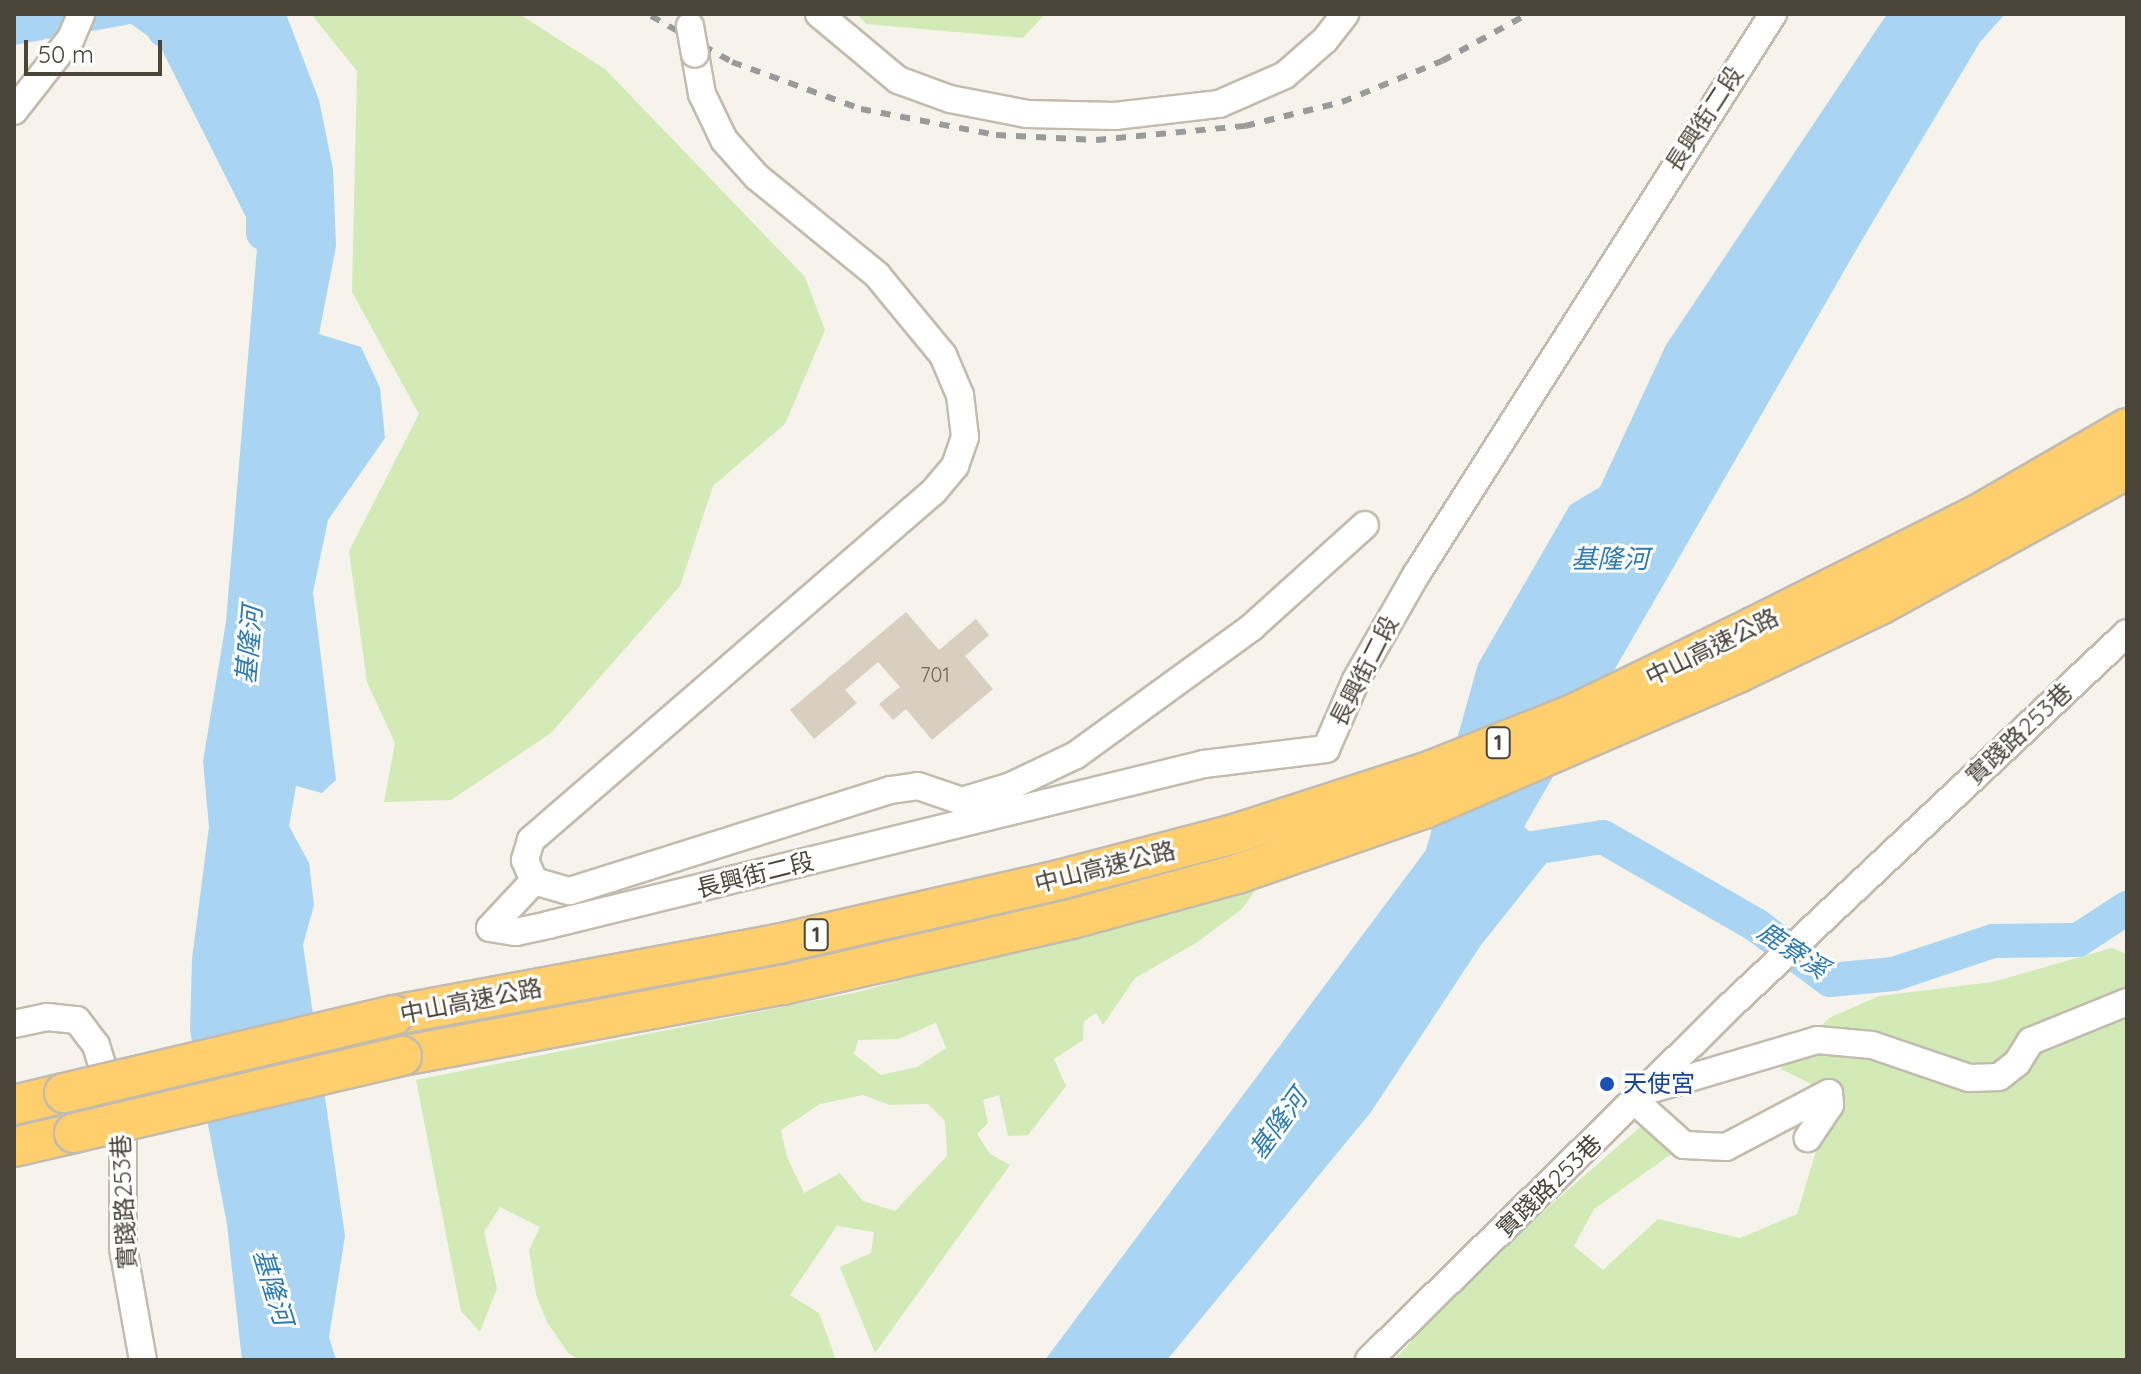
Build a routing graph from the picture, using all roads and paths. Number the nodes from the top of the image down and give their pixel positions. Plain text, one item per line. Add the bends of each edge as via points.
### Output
1 (81, 14) edge
2 (819, 14) edge
3 (1345, 14) edge
4 (1773, 14) edge
5 (689, 20) edge
6 (14, 111) edge
7 (2127, 428) edge
8 (2127, 469) edge
9 (1365, 525) dead end
10 (2127, 633) edge
11 (534, 881) junction
12 (2127, 1002) edge
13 (14, 1024) edge
14 (1694, 1042) junction
15 (1706, 1073) junction
16 (1642, 1096) junction
17 (14, 1105) edge
18 (1808, 1138) dead end
19 (14, 1147) edge
20 (143, 1360) edge
21 (1369, 1360) edge

1 - 6 street via 71,38
2 - 3 street via 898,80 950,99 1027,114 1115,116 1233,98 1285,75
4 - 11 street, 長興街二段 via 1416,575 1356,680 1326,749 1204,764 516,932 490,928
5 - 11 street, bridge via 702,94 724,140 757,177 877,275 943,355 960,395 965,437 955,466 933,492 531,840 525,860
7 - 17 highway, 中山高速公路 / 1, bridge via 1977,515 1547,724 1432,770 1234,834 777,944 394,1015
8 - 19 highway, 中山高速公路 / 1, bridge via 1920,584 1738,673 1424,809 1237,874 1072,919 783,985 402,1056
9 - 11 street via 1252,627 1076,755 1011,786 962,801 918,786 891,790 570,891
10 - 14 street, 實踐路253巷
12 - 15 street via 2031,1041 2017,1063 1999,1077 1969,1078 1872,1045 1817,1040
13 - 20 street, 實踐路253巷 via 47,1017 77,1020 96,1045 123,1134 123,1248
14 - 15 street via 1687,1063
14 - 16 street, 實踐路253巷
15 - 16 street
16 - 18 street via 1684,1145 1726,1147 1829,1093 1830,1105
16 - 21 street, 實踐路253巷

